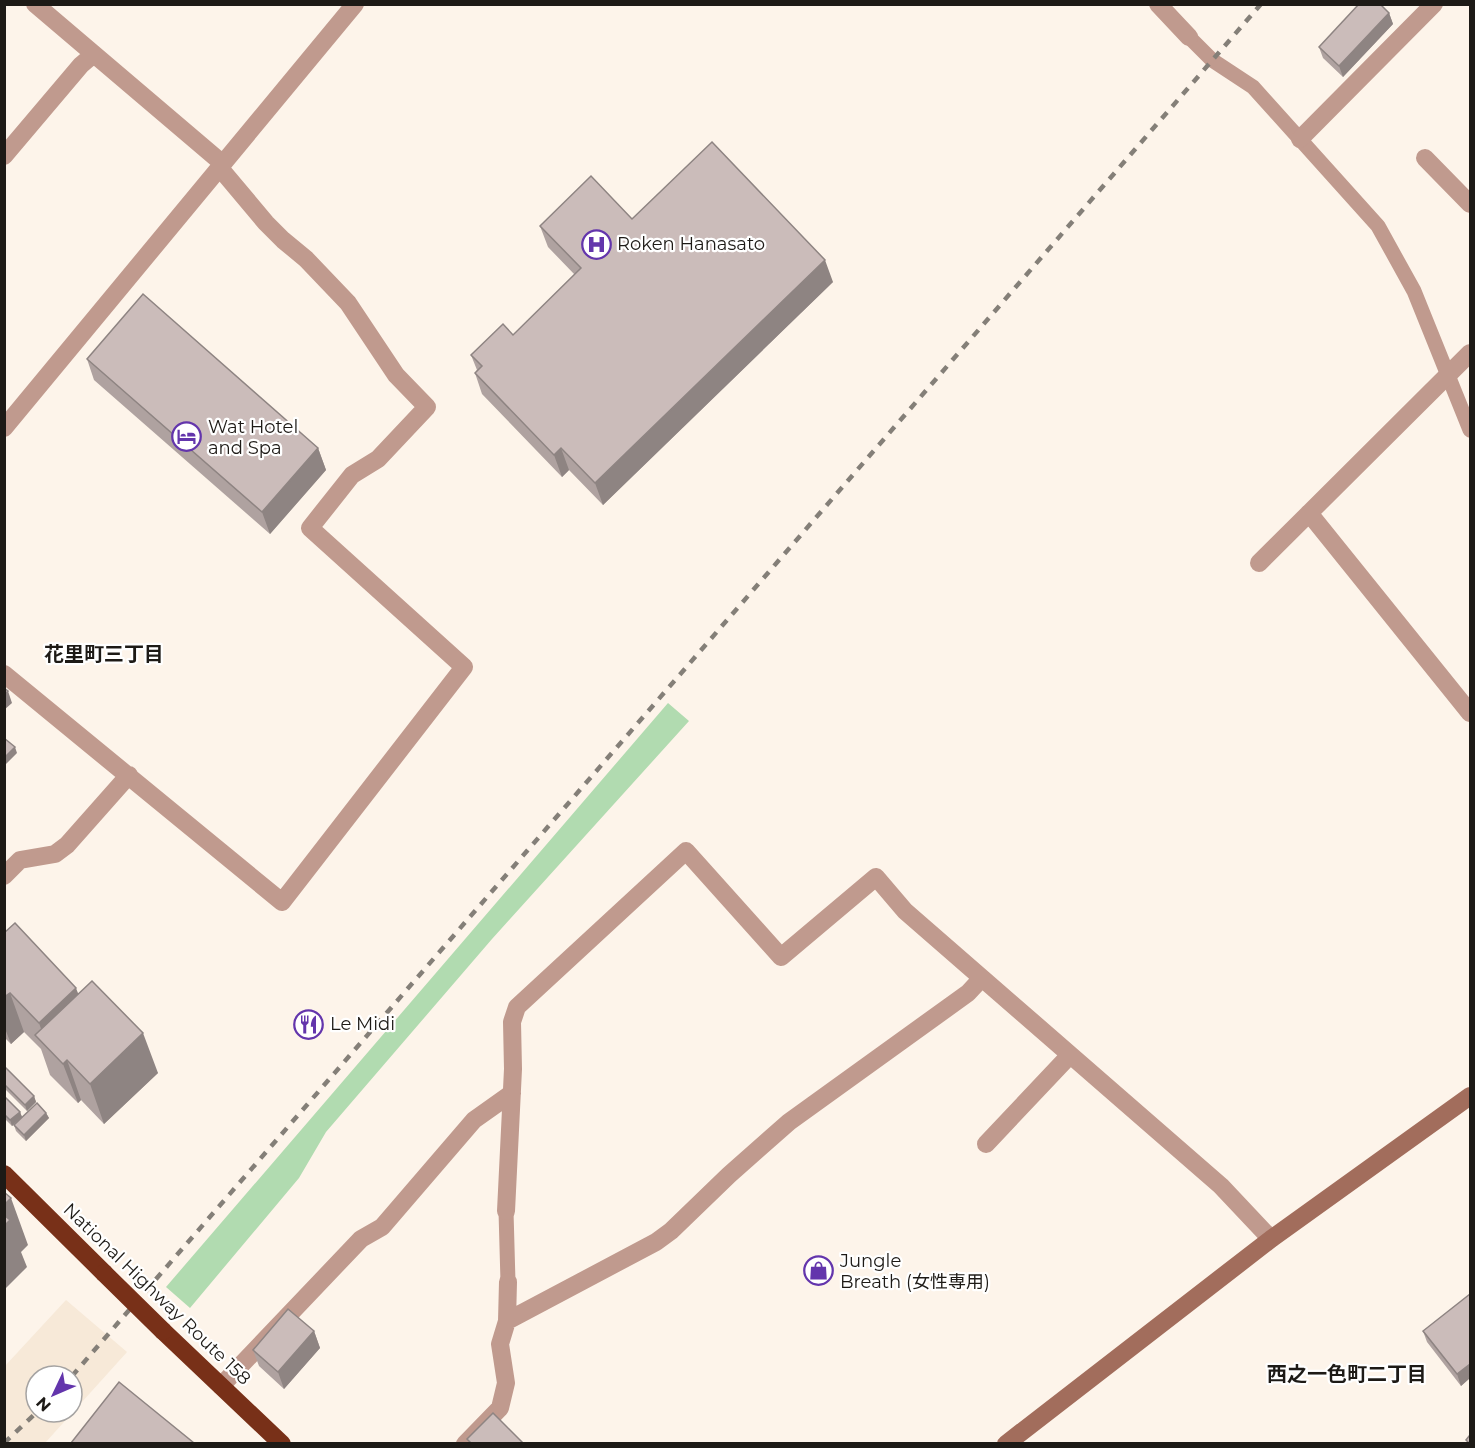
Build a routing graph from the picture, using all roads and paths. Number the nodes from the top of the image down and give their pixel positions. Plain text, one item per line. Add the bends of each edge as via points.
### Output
1 (35, 4) edge
2 (355, 4) edge
3 (1158, 4) edge
4 (1434, 4) edge
5 (1190, 37) joint
6 (94, 54) junction
7 (1300, 139) junction
8 (4, 156) edge
9 (1425, 158) dead end
10 (221, 165) junction
11 (1470, 204) edge
12 (1470, 353) edge
13 (1449, 375) junction
14 (4, 428) edge
15 (1470, 430) edge
16 (1309, 513) junction
17 (1259, 563) dead end
18 (4, 674) edge
19 (1470, 713) edge
20 (129, 775) junction
21 (4, 876) edge
22 (981, 979) junction
23 (1070, 1055) junction
24 (512, 1093) junction
25 (1470, 1096) edge
26 (986, 1144) dead end
27 (4, 1174) edge
28 (506, 1211) joint
29 (1271, 1239) junction
30 (508, 1281) joint
31 (507, 1322) junction
32 (221, 1386) junction
33 (282, 1443) edge
34 (465, 1443) edge
35 (1006, 1443) edge

1 - 6 street
2 - 10 street
3 - 5 street
4 - 7 street
5 - 7 lane via 1212,60 1253,87
6 - 8 street
6 - 10 street
7 - 13 lane via 1378,226 1414,291
9 - 11 street
10 - 14 street
10 - 20 street via 274,231 348,303 396,375 427,406 378,459 352,475 310,528 465,667 282,902
12 - 13 street
13 - 15 lane
13 - 16 street
16 - 17 street
16 - 19 street
18 - 20 street
20 - 21 street via 67,845 55,854 20,860
22 - 23 street
22 - 24 street via 905,911 876,877 781,957 686,851 516,1007 512,1022
22 - 31 street via 968,993 789,1122 656,1242
23 - 26 street
23 - 29 street via 1221,1186
24 - 28 street
24 - 32 street via 474,1120 382,1227 361,1239
25 - 29 street
27 - 32 highway, National Highway Route 158, bridge
28 - 30 lane
29 - 35 street
30 - 31 street
31 - 34 street via 500,1344 506,1383 500,1408
32 - 33 highway, National Highway Route 158

